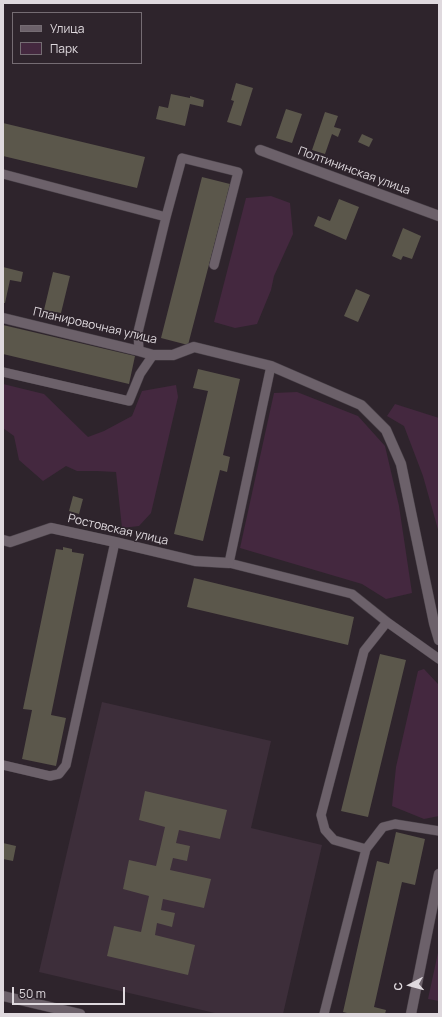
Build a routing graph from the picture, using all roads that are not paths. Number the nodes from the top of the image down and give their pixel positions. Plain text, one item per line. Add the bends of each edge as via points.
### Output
1 (260, 150) dead end
2 (3, 174) edge
3 (439, 216) edge
4 (166, 217) junction
5 (214, 265) dead end
6 (3, 318) edge
7 (139, 351) junction
8 (153, 355) junction
9 (272, 366) junction
10 (3, 372) edge
11 (3, 540) edge
12 (115, 542) junction
13 (229, 563) junction
14 (387, 622) junction
15 (439, 640) edge
16 (439, 659) edge
17 (3, 765) edge
18 (439, 831) edge
19 (366, 849) junction
20 (439, 874) edge
21 (3, 996) edge
22 (54, 1011) edge
23 (80, 1014) edge
24 (324, 1014) edge
25 (411, 1014) edge

1 - 3 street, Полтининская улица
2 - 4 lane
4 - 5 lane via 182,158 238,172
4 - 7 lane via 138,332
6 - 7 street, Планировочная улица
7 - 8 street, Планировочная улица
8 - 9 street, Планировочная улица via 173,355 194,346
8 - 10 lane via 140,374 129,401
9 - 13 lane
9 - 15 street, Планировочная улица via 360,405 386,430 401,464
11 - 12 street, Ростовская улица via 10,542 50,528
12 - 13 street, Ростовская улица via 195,561
12 - 17 lane via 66,765 59,774 50,776
13 - 14 lane via 352,594
14 - 16 lane
14 - 19 lane via 364,651 321,815 325,830 334,840
18 - 19 lane via 395,824 382,827
19 - 24 lane
20 - 25 street
21 - 22 street
22 - 23 street

